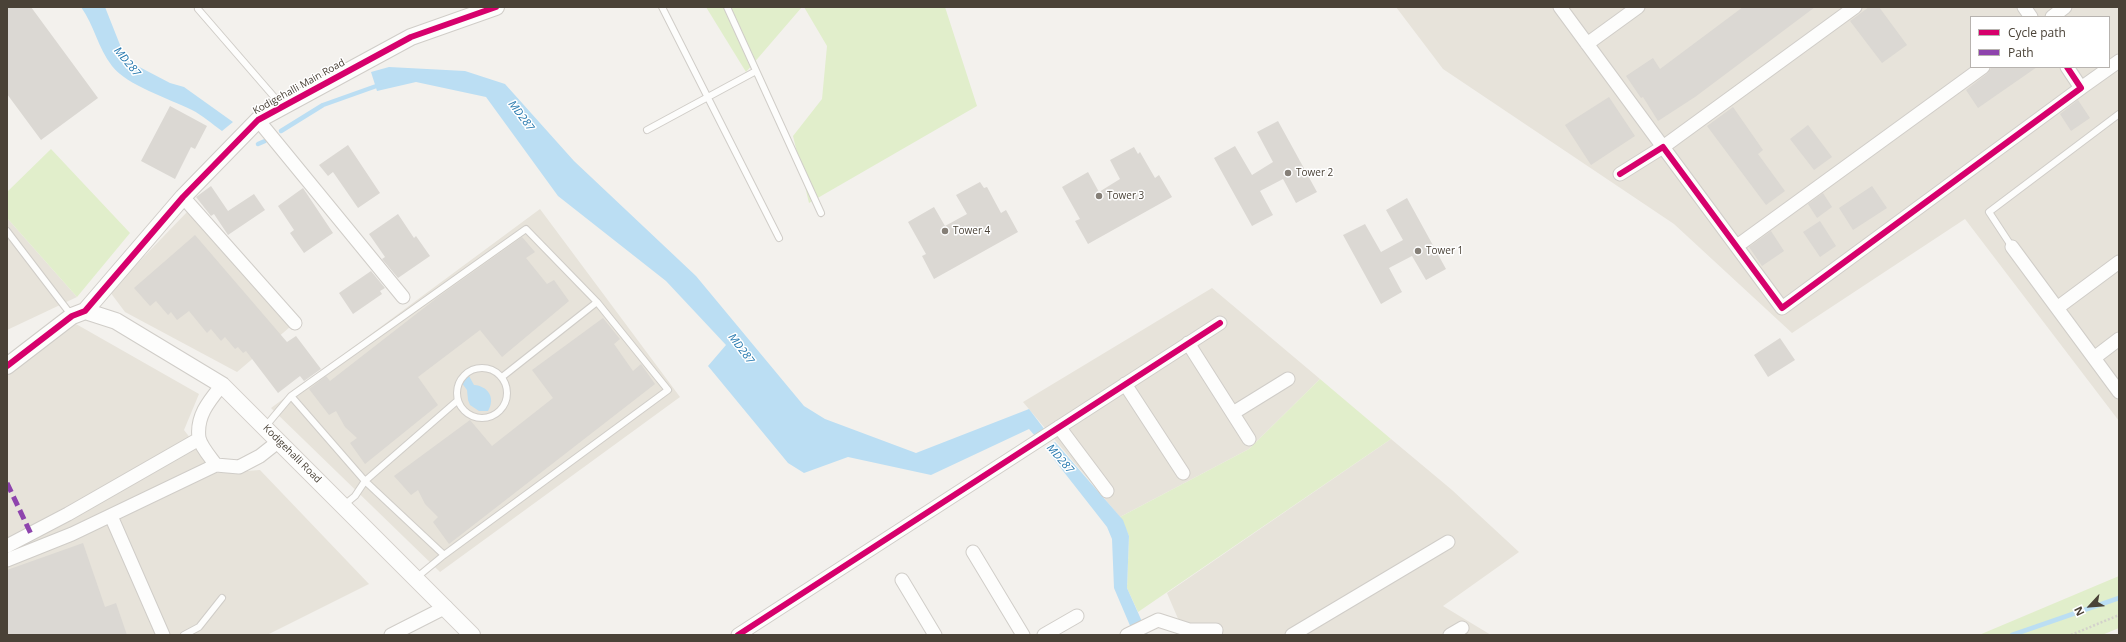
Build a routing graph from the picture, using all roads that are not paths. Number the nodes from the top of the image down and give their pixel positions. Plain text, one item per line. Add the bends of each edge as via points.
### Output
1 (496, 7) edge
2 (662, 7) edge
3 (727, 7) edge
4 (1560, 7) edge
5 (1638, 7) edge
6 (1855, 7) edge
7 (2024, 7) edge
8 (2065, 7) edge
9 (198, 9) dead end
10 (2030, 16) edge
11 (2053, 16) edge
12 (1587, 44) junction
13 (2119, 61) edge
14 (2110, 67) edge
15 (1982, 68) edge
16 (2068, 68) edge
17 (2109, 68) edge
18 (756, 70) junction
19 (2081, 88) junction
20 (708, 97) junction
21 (283, 107) junction
22 (2119, 114) edge
23 (258, 120) junction
24 (647, 130) dead end
25 (1663, 147) junction
26 (1620, 174) dead end
27 (183, 197) junction
28 (821, 213) dead end
29 (7, 231) edge
30 (780, 238) dead end
31 (1737, 246) junction
32 (2012, 247) joint
33 (2119, 262) edge
34 (403, 297) dead end
35 (597, 302) junction
36 (2057, 308) junction
37 (79, 313) junction
38 (295, 323) dead end
39 (1220, 323) dead end
40 (2119, 339) edge
41 (1188, 344) junction
42 (32, 346) junction
43 (7, 354) edge
44 (2094, 358) junction
45 (7, 366) edge
46 (502, 377) junction
47 (1288, 379) dead end
48 (1125, 384) junction
49 (222, 385) junction
50 (2119, 392) edge
51 (291, 396) junction
52 (457, 401) junction
53 (1233, 413) junction
54 (265, 427) junction
55 (1059, 427) junction
56 (199, 439) junction
57 (1250, 439) dead end
58 (278, 441) junction
59 (216, 465) junction
60 (1183, 473) dead end
61 (365, 481) junction
62 (1107, 492) dead end
63 (344, 506) junction
64 (111, 516) junction
65 (1448, 542) dead end
66 (7, 546) edge
67 (973, 552) dead end
68 (444, 555) junction
69 (7, 560) edge
70 (416, 578) junction
71 (902, 580) dead end
72 (222, 598) dead end
73 (446, 607) junction
74 (1077, 616) dead end
75 (1462, 628) dead end
76 (163, 635) edge
77 (184, 635) edge
78 (391, 635) edge
79 (472, 635) edge
80 (738, 635) edge
81 (935, 635) edge
82 (1023, 635) edge
83 (1044, 635) edge
84 (1127, 635) edge
85 (1215, 635) edge
86 (1292, 635) edge
87 (1450, 635) edge

1 - 21 street, Kodigehalli Main Road via 411,37
2 - 20 lane
3 - 18 lane
4 - 12 street
5 - 12 street
6 - 25 street
7 - 10 street
8 - 11 street
9 - 21 lane
12 - 25 street
13 - 14 street
15 - 31 street
16 - 19 street
17 - 19 street
18 - 20 lane
18 - 28 lane
19 - 31 street via 1782,308
20 - 24 lane
20 - 30 lane
21 - 23 street, Kodigehalli Main Road
22 - 32 lane via 1989,212
23 - 27 street, Kodigehalli Main Road
23 - 34 street
25 - 26 street
25 - 31 street
27 - 37 street, Kodigehalli Main Road
27 - 38 street
29 - 37 lane
32 - 36 street
33 - 36 street
35 - 46 lane
35 - 51 lane via 526,229
35 - 68 lane via 668,390
36 - 44 street
37 - 42 street, Kodigehalli Main Road
37 - 49 street, Kodigehalli Road via 116,321
39 - 41 street
40 - 44 street
41 - 48 street
41 - 53 street
42 - 43 street
42 - 45 street, Kodigehalli Main Road
44 - 50 street
46 - 52 lane via 487,368 469,371 462,376 458,384
46 - 52 lane via 507,389 506,401 503,408 490,418 474,418 468,415
47 - 53 street
48 - 55 street
48 - 60 street
49 - 54 street, Kodigehalli Road
49 - 56 street via 206,403 200,419
51 - 54 lane
51 - 61 lane
52 - 61 lane
53 - 57 street
54 - 58 street, Kodigehalli Road
55 - 62 street
55 - 80 street
56 - 59 street
56 - 66 street
58 - 59 street via 260,456 239,467
58 - 63 street, Kodigehalli Road
59 - 64 street
61 - 63 lane
61 - 68 lane
63 - 70 street, Kodigehalli Road
64 - 69 street
64 - 76 street
65 - 86 street
67 - 82 street
68 - 70 lane
70 - 73 street, Kodigehalli Road
71 - 81 street
72 - 77 lane via 199,627
73 - 78 street
73 - 79 street, Kodigehalli Road
74 - 83 street
75 - 87 street
84 - 85 street via 1158,620 1189,630 1216,630

